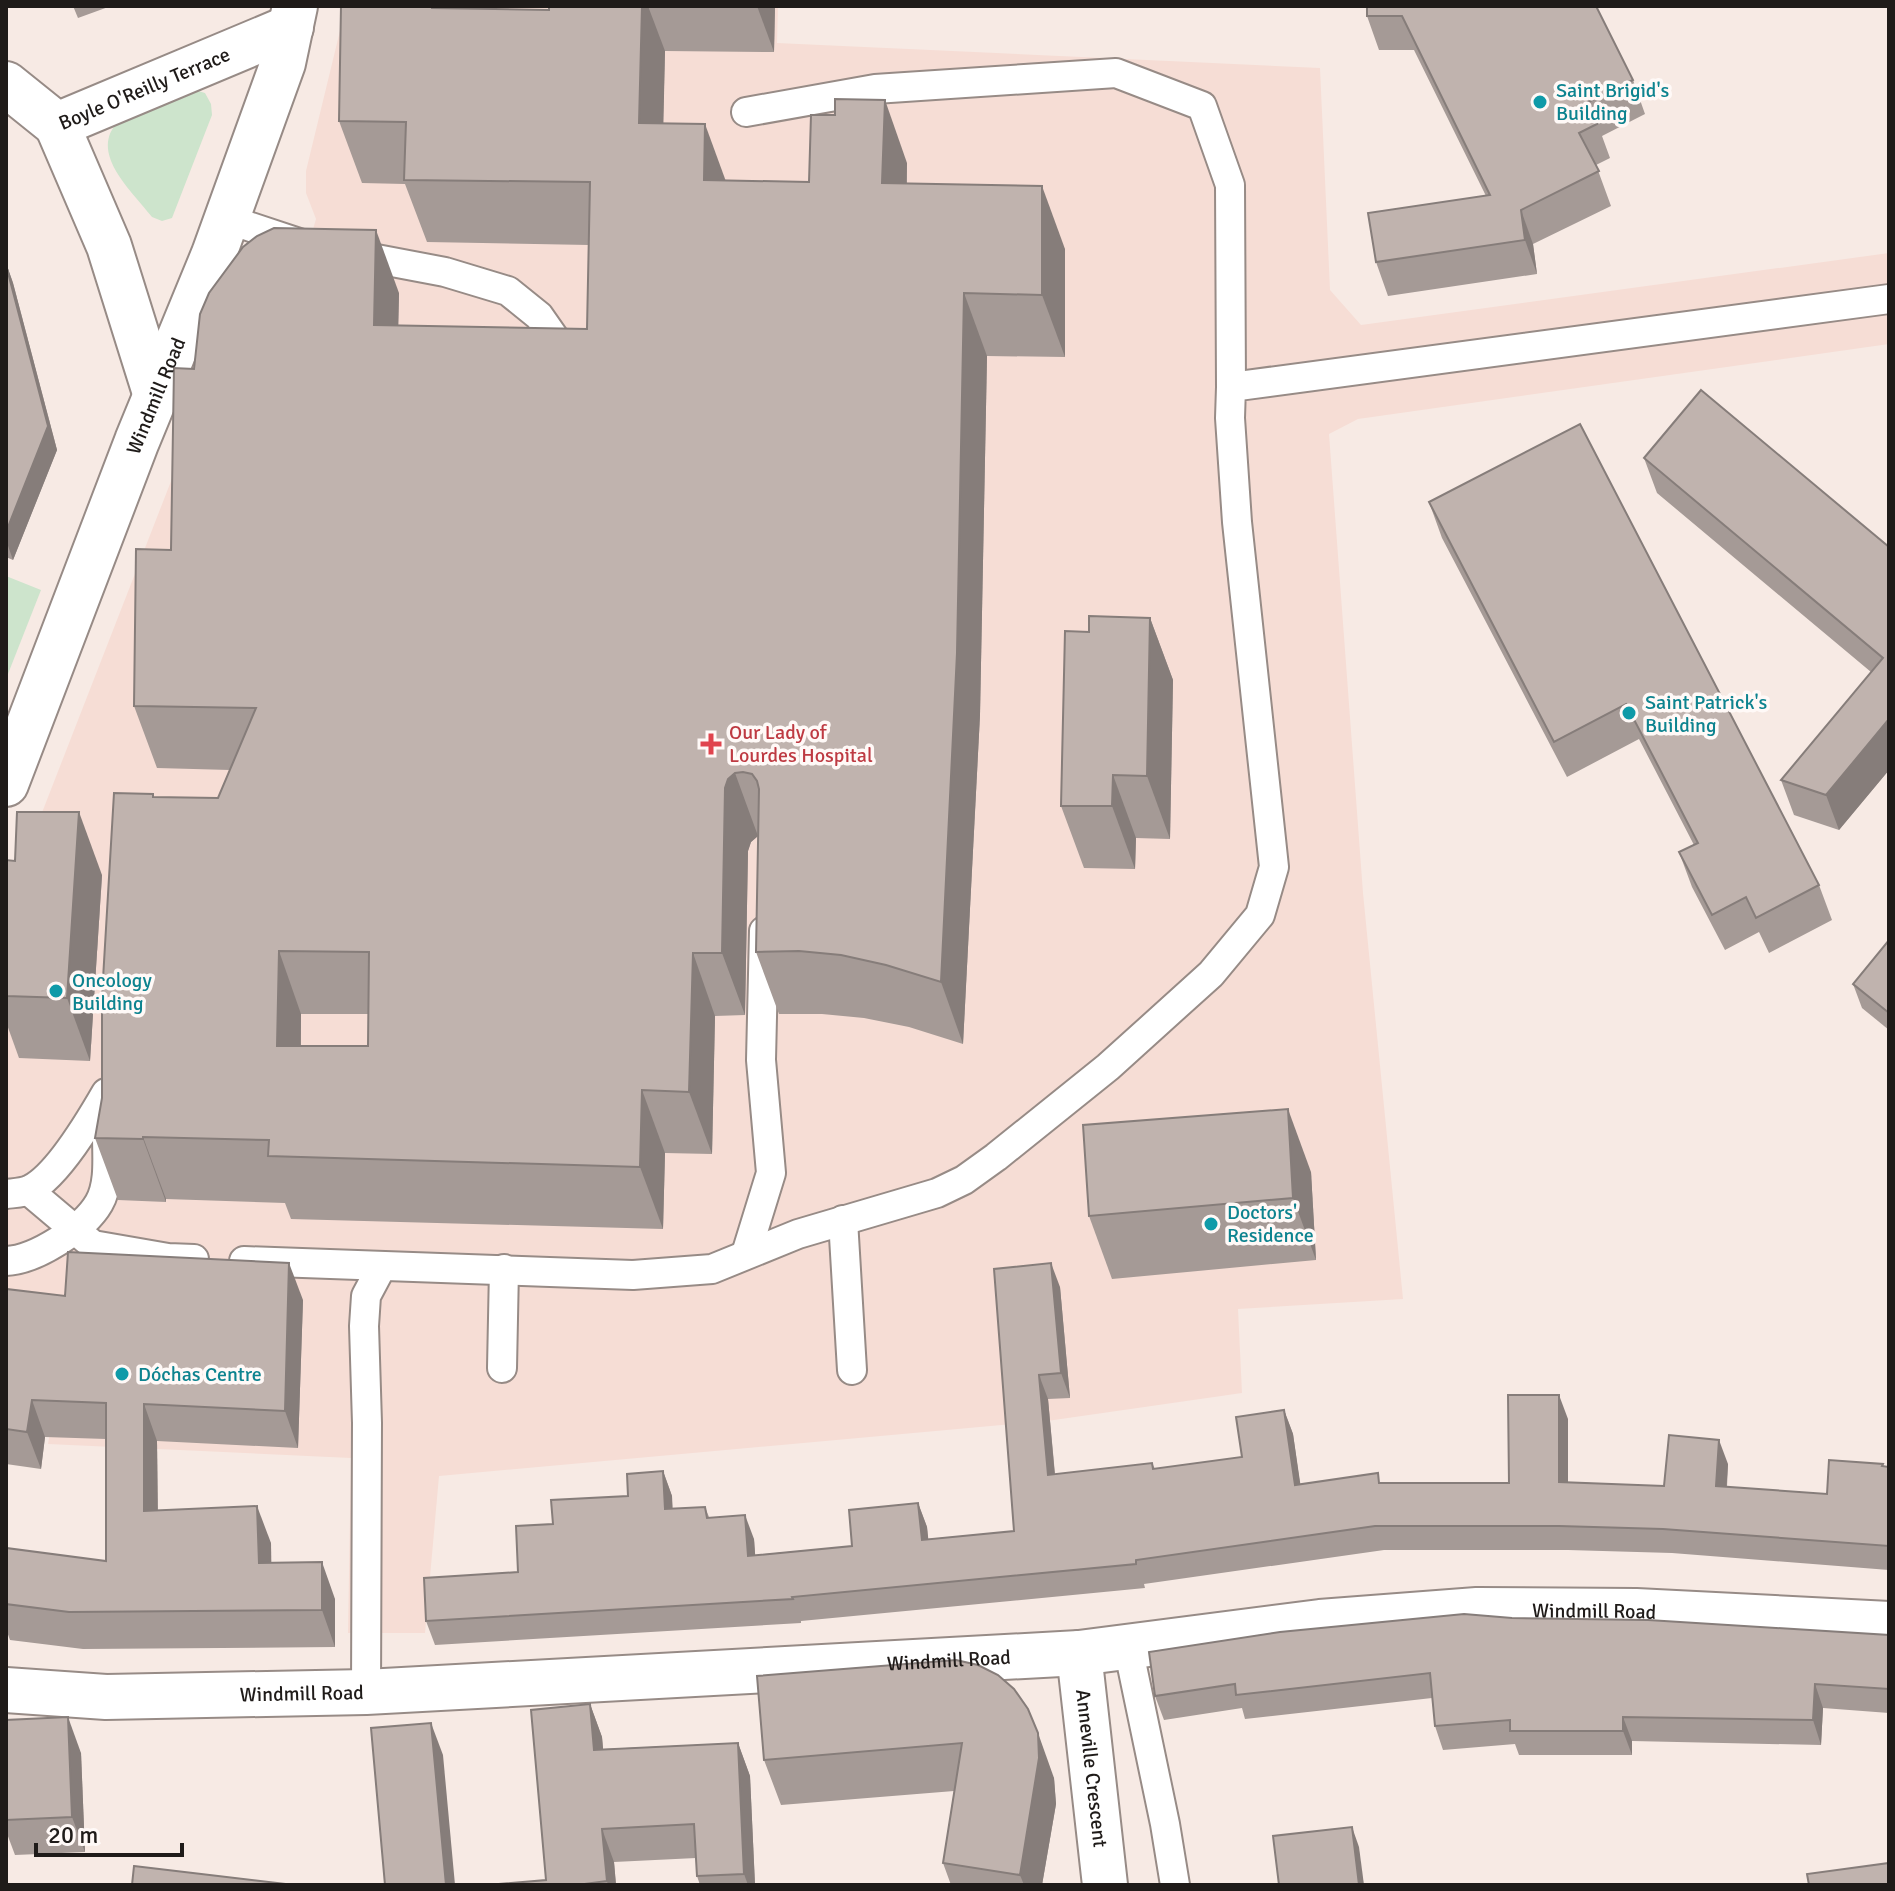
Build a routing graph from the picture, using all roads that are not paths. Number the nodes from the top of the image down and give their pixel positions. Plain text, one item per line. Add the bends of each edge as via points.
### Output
1 (293, 17) edge
2 (6, 84) edge
3 (746, 112) dead end
4 (57, 125) junction
5 (227, 219) junction
6 (1889, 299) edge
7 (575, 368) edge
8 (1231, 387) junction
9 (156, 396) junction
10 (6, 784) edge
11 (764, 911) edge
12 (108, 1061) edge
13 (106, 1093) junction
14 (18, 1192) edge
15 (843, 1220) junction
16 (74, 1230) junction
17 (746, 1254) junction
18 (6, 1261) edge
19 (382, 1266) junction
20 (504, 1269) junction
21 (502, 1368) dead end
22 (852, 1370) dead end
23 (1889, 1624) edge
24 (1128, 1647) junction
25 (1079, 1653) junction
26 (6, 1690) edge
27 (366, 1692) junction
28 (1105, 1885) edge
29 (1175, 1885) edge

1 - 4 street, Boyle O'Reilly Terrace
1 - 5 street, Windmill Road via 283,63
2 - 4 street, Boyle O'Reilly Terrace
3 - 8 lane via 875,89 1116,73 1202,106 1230,185
4 - 9 street via 109,246
5 - 7 lane via 308,246 445,272 508,291 539,316
5 - 9 street, Windmill Road
6 - 8 lane
8 - 15 lane via 1237,522 1274,867 1260,915 1211,974 1108,1067 996,1157 937,1193
9 - 10 street, Windmill Road
11 - 17 lane via 761,1060 771,1173
12 - 13 lane
13 - 14 lane via 46,1178
13 - 16 lane via 108,1170 99,1203
14 - 16 lane
15 - 17 lane
15 - 22 lane
16 - 18 lane via 45,1249
16 - 19 lane via 93,1245 168,1258
17 - 20 lane via 712,1269 633,1275
19 - 20 lane
19 - 27 lane via 366,1296 364,1326
20 - 21 lane
23 - 24 street, Windmill Road via 1636,1611 1477,1610 1320,1622
24 - 25 street, Windmill Road
24 - 29 lane
25 - 27 street, Windmill Road
25 - 28 street, Anneville Crescent
26 - 27 street, Windmill Road via 106,1697

